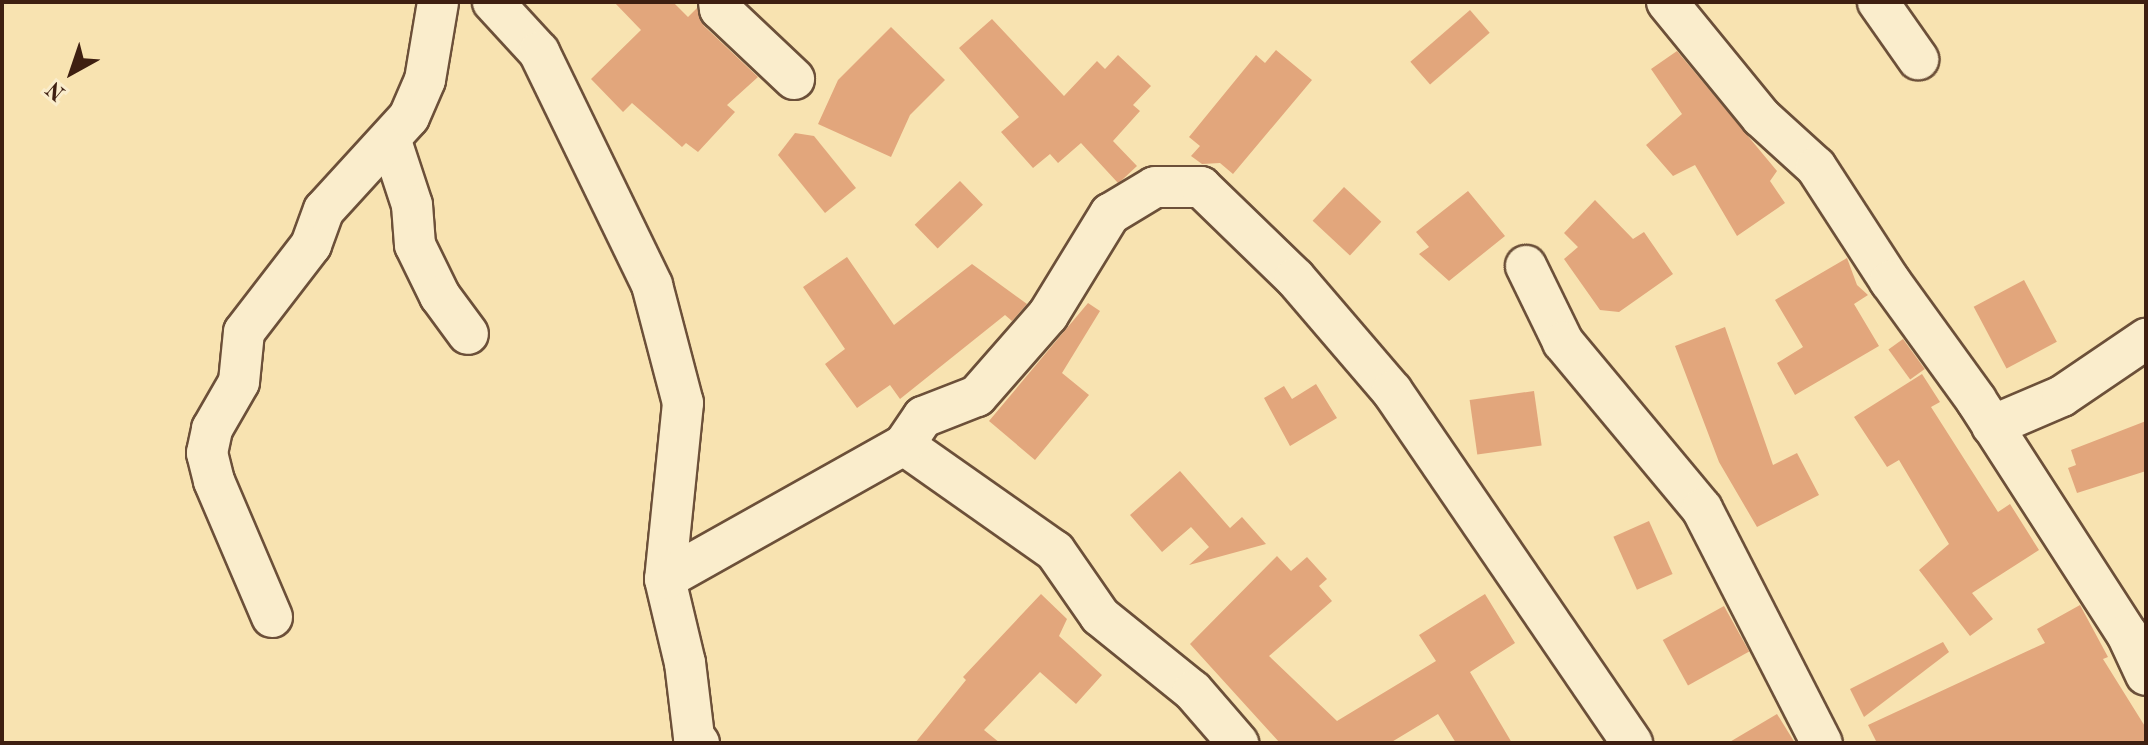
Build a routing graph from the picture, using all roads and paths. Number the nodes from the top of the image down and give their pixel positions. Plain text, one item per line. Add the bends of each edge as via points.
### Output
1 (438, 2) edge
2 (493, 2) edge
3 (719, 2) edge
4 (1667, 2) edge
5 (1878, 2) edge
6 (1918, 59) dead end
7 (794, 79) dead end
8 (391, 141) junction
9 (1526, 266) dead end
10 (468, 334) dead end
11 (2146, 339) edge
12 (1992, 426) junction
13 (904, 445) junction
14 (665, 579) junction
15 (272, 617) dead end
16 (2146, 675) edge
17 (699, 743) edge
18 (1238, 743) edge
19 (1632, 743) edge
20 (1822, 743) edge

1 - 8 street via 425,80 409,117
2 - 14 street via 539,52 652,285 683,403
3 - 7 street via 720,9
4 - 12 street via 1761,117 1816,167
5 - 6 street
8 - 10 street via 412,205 415,245 440,296
8 - 15 street via 324,210 311,245 244,332 239,382 212,429 207,453 214,481
9 - 20 street via 1563,342 1702,509
11 - 12 street via 2062,396
12 - 16 street via 2127,634
13 - 14 street
13 - 18 street via 1055,551 1100,616 1193,691
13 - 19 street via 923,417 977,396 1048,315 1110,214 1155,187 1201,187 1295,278 1392,391
14 - 17 street

